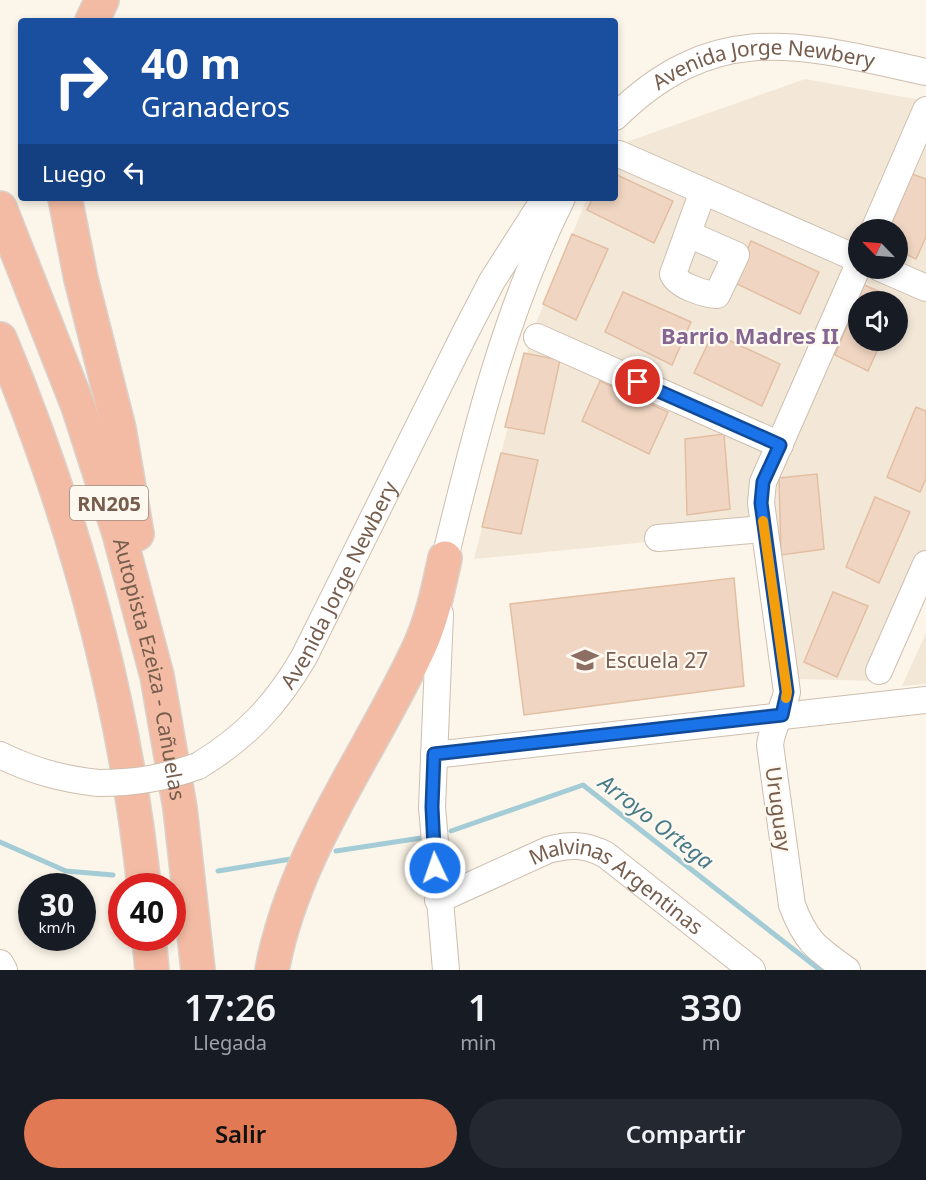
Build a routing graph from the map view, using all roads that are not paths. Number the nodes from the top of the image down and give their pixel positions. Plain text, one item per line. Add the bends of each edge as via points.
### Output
1 (102, 0) edge
2 (93, 18) edge
3 (926, 72) edge
4 (926, 110) edge
5 (618, 114) edge
6 (619, 154) dead end
7 (704, 191) junction
8 (65, 201) edge
9 (543, 201) edge
10 (561, 201) edge
11 (0, 208) edge
12 (879, 219) edge
13 (688, 234) dead end
14 (848, 255) edge
15 (853, 279) edge
16 (905, 279) edge
17 (926, 288) edge
18 (537, 337) dead end
19 (0, 339) edge
20 (780, 445) junction
21 (764, 529) junction
22 (658, 538) dead end
23 (445, 558) junction
24 (926, 564) edge
25 (879, 671) dead end
26 (156, 676) junction
27 (926, 700) edge
28 (782, 715) junction
29 (0, 754) edge
30 (434, 754) junction
31 (143, 873) edge
32 (438, 900) junction
33 (150, 951) edge
34 (0, 963) edge
35 (4, 970) edge
36 (152, 970) edge
37 (198, 970) edge
38 (272, 970) edge
39 (446, 970) edge
40 (752, 970) edge
41 (847, 970) edge

1 - 2 highway
3 - 5 street, Avenida Jorge Newbery via 818,48 763,45 710,55 691,63 650,86
4 - 12 street
6 - 7 street
7 - 13 street
7 - 14 street
8 - 26 highway via 119,429
9 - 29 street, Avenida Jorge Newbery, bridge via 486,291 304,657 275,704 240,737 198,766 144,782 64,779 30,770
10 - 23 street via 530,268 491,375
11 - 26 highway, Autopista Ezeiza - Cañuelas / RN205 via 78,406 119,533
15 - 20 street, Uruguay
16 - 17 street
18 - 20 street
19 - 31 highway, Autopista Ezeiza - Cañuelas / RN205 via 27,404 92,602 136,813
20 - 21 street, Uruguay via 763,482
21 - 22 street
21 - 28 street, Uruguay via 787,692
23 - 30 street
23 - 38 highway via 433,612 417,654 295,885
24 - 25 street
26 - 37 highway, Autopista Ezeiza - Cañuelas / RN205 via 180,808
27 - 28 street
28 - 30 street
28 - 41 street, Uruguay via 772,732 771,745 792,906 812,945
30 - 32 street via 432,807
32 - 39 street
32 - 40 street, Malvinas Argentinas via 548,850 566,845 593,848
33 - 36 highway
34 - 35 street

